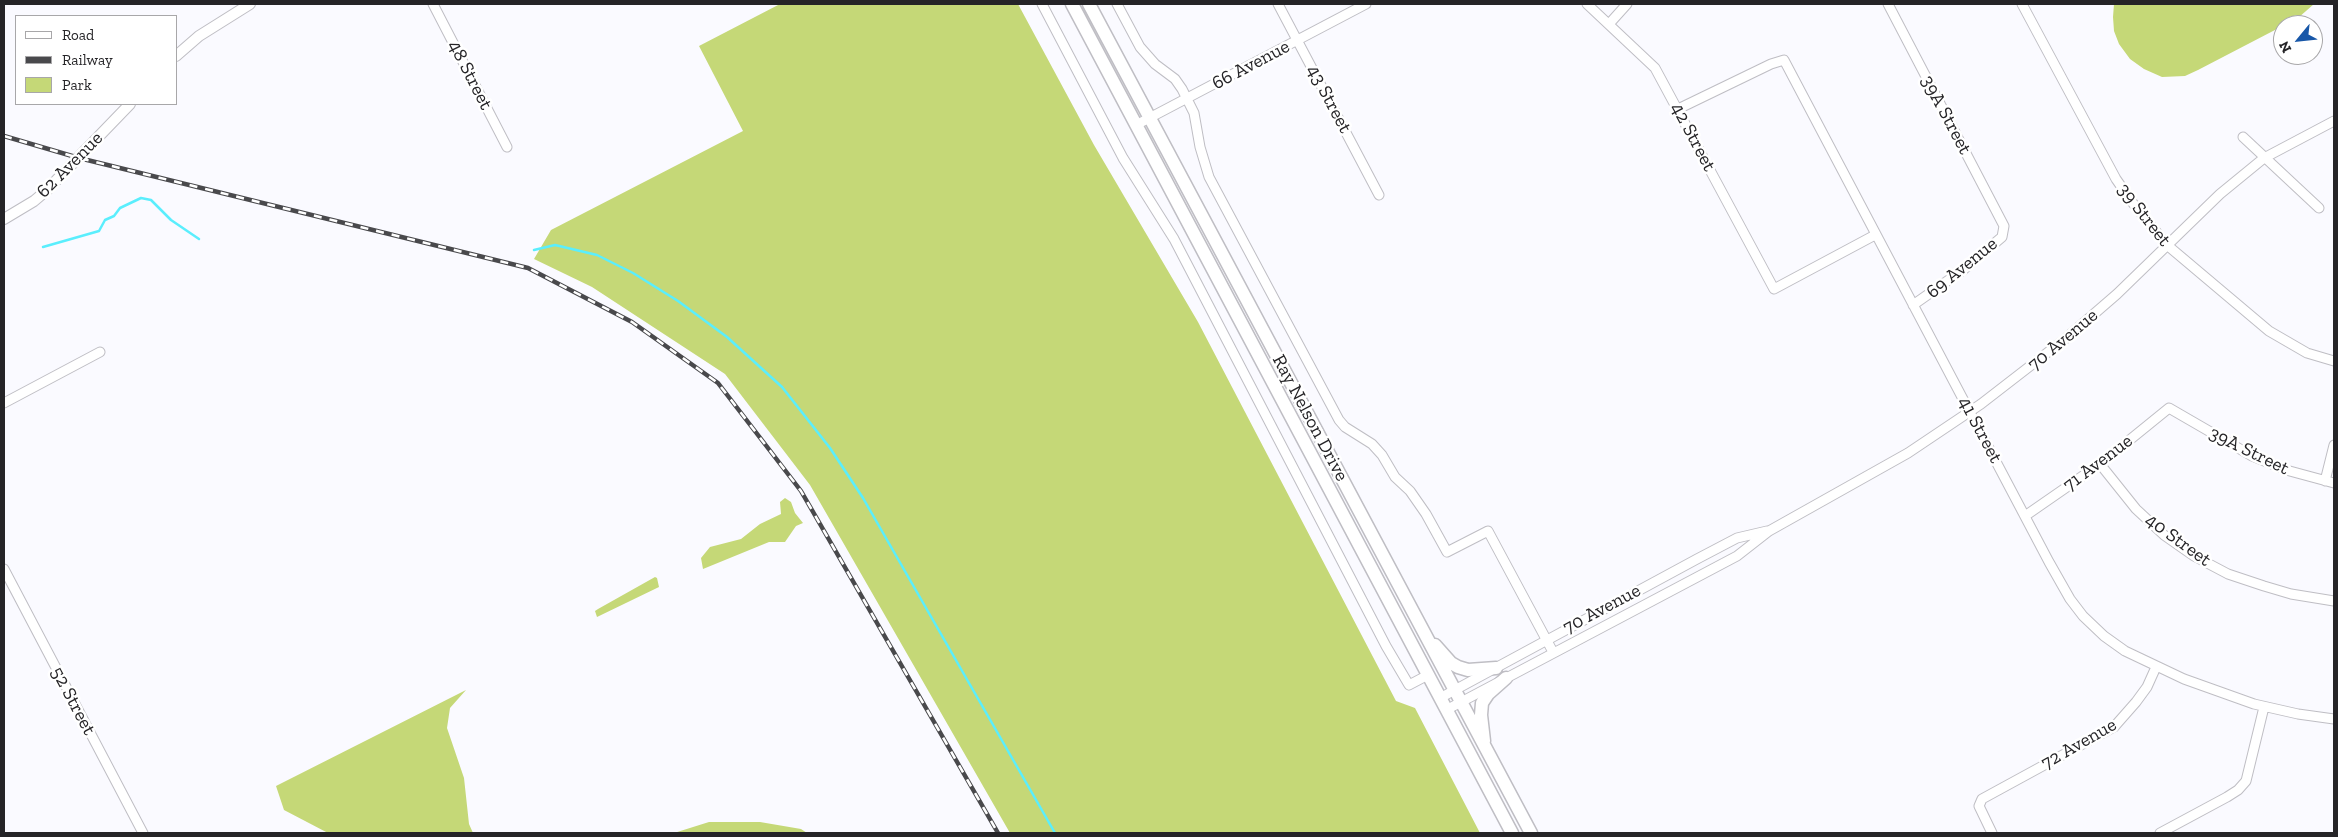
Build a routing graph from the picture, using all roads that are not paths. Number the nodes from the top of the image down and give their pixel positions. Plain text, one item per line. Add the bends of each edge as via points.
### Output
1 (250, 4) edge
2 (433, 4) edge
3 (1042, 4) edge
4 (1072, 4) edge
5 (1089, 4) edge
6 (1117, 4) edge
7 (1278, 4) edge
8 (1366, 4) edge
9 (1587, 4) edge
10 (1627, 4) edge
11 (1888, 4) edge
12 (2022, 4) edge
13 (1609, 24) junction
14 (1298, 40) junction
15 (178, 54) edge
16 (1187, 99) junction
17 (129, 105) edge
18 (1678, 109) junction
19 (1150, 118) junction
20 (2334, 121) edge
21 (1136, 125) junction
22 (2243, 137) dead end
23 (507, 147) dead end
24 (2264, 158) junction
25 (1379, 195) dead end
26 (2319, 208) dead end
27 (4, 219) edge
28 (2004, 226) joint
29 (1875, 235) junction
30 (2166, 245) junction
31 (1913, 305) junction
32 (100, 352) dead end
33 (2334, 362) edge
34 (4, 403) edge
35 (2169, 408) joint
36 (1970, 412) junction
37 (2334, 445) edge
38 (2100, 464) junction
39 (2330, 482) edge
40 (2025, 516) junction
41 (1769, 531) junction
42 (4, 569) edge
43 (2334, 601) edge
44 (1422, 631) junction
45 (1546, 639) junction
46 (1554, 652) junction
47 (2156, 667) junction
48 (1496, 668) junction
49 (1428, 675) junction
50 (1506, 678) junction
51 (1454, 691) junction
52 (1440, 698) junction
53 (1460, 703) junction
54 (2264, 707) junction
55 (1446, 710) junction
56 (2334, 719) edge
57 (1485, 749) junction
58 (143, 833) edge
59 (1512, 833) edge
60 (1530, 833) edge
61 (1992, 833) edge
62 (2160, 833) edge

1 - 15 main road via 199,36
2 - 23 street, 48 Street
3 - 49 street via 1123,158 1174,239 1395,662 1409,685
4 - 21 highway, Ray Nelson Drive
5 - 19 highway, Ray Nelson Drive
6 - 16 street via 1140,47 1174,78
7 - 14 street, 43 Street
8 - 14 street, 66 Avenue
9 - 13 street, 42 Street
10 - 13 street
11 - 28 street, 39A Street
12 - 30 street, 39 Street via 2116,179
13 - 18 street, 42 Street via 1655,68
14 - 16 street, 66 Avenue
14 - 25 street, 43 Street
16 - 19 street, 66 Avenue
16 - 45 street via 1194,113 1209,177 1340,420 1382,455 1395,477 1410,491 1426,514 1447,552 1488,531
17 - 27 main road, 62 Avenue via 47,190
18 - 29 street, 41 Street via 1784,60
18 - 29 street, 42 Street via 1774,289
19 - 21 street, 66 Avenue
19 - 44 highway, Ray Nelson Drive
20 - 24 street, 70 Avenue
21 - 49 highway, Ray Nelson Drive
22 - 24 street
24 - 26 street
24 - 30 street, 70 Avenue
28 - 31 street, 69 Avenue via 2002,237
29 - 31 street, 41 Street
30 - 33 street, 39 Street via 2269,331 2308,353
30 - 36 street, 70 Avenue via 2064,340
31 - 36 street, 41 Street
32 - 34 street
35 - 38 street, 71 Avenue
35 - 39 street, 39A Street via 2252,456 2286,470
36 - 40 street, 41 Street
36 - 41 street, 70 Avenue via 1884,468
37 - 39 street
38 - 40 street, 71 Avenue
38 - 43 street, 40 Street via 2136,509 2164,535 2194,556 2228,574 2264,586
40 - 47 street, 41 Street via 2082,616 2125,651
41 - 45 street, 70 Avenue via 1737,538
41 - 46 street, 70 Avenue via 1737,556
42 - 58 street, 52 Street
44 - 48 highway via 1458,667 1468,670
44 - 51 highway, Ray Nelson Drive
45 - 46 street
45 - 48 street, 70 Avenue
46 - 50 street, 70 Avenue
47 - 54 street, 41 Street
47 - 61 street, 72 Avenue via 2147,687 2114,727 1982,799 1979,806
48 - 51 street, 70 Avenue
49 - 52 highway, Ray Nelson Drive
50 - 53 street, 70 Avenue
50 - 57 highway via 1482,703
51 - 52 street, 70 Avenue
51 - 53 highway, Ray Nelson Drive
52 - 55 highway, Ray Nelson Drive
53 - 55 street, 70 Avenue
53 - 57 highway, Ray Nelson Drive
54 - 56 street, 41 Street
54 - 62 street via 2246,781 2227,797
55 - 59 highway, Ray Nelson Drive
57 - 60 highway, Ray Nelson Drive

